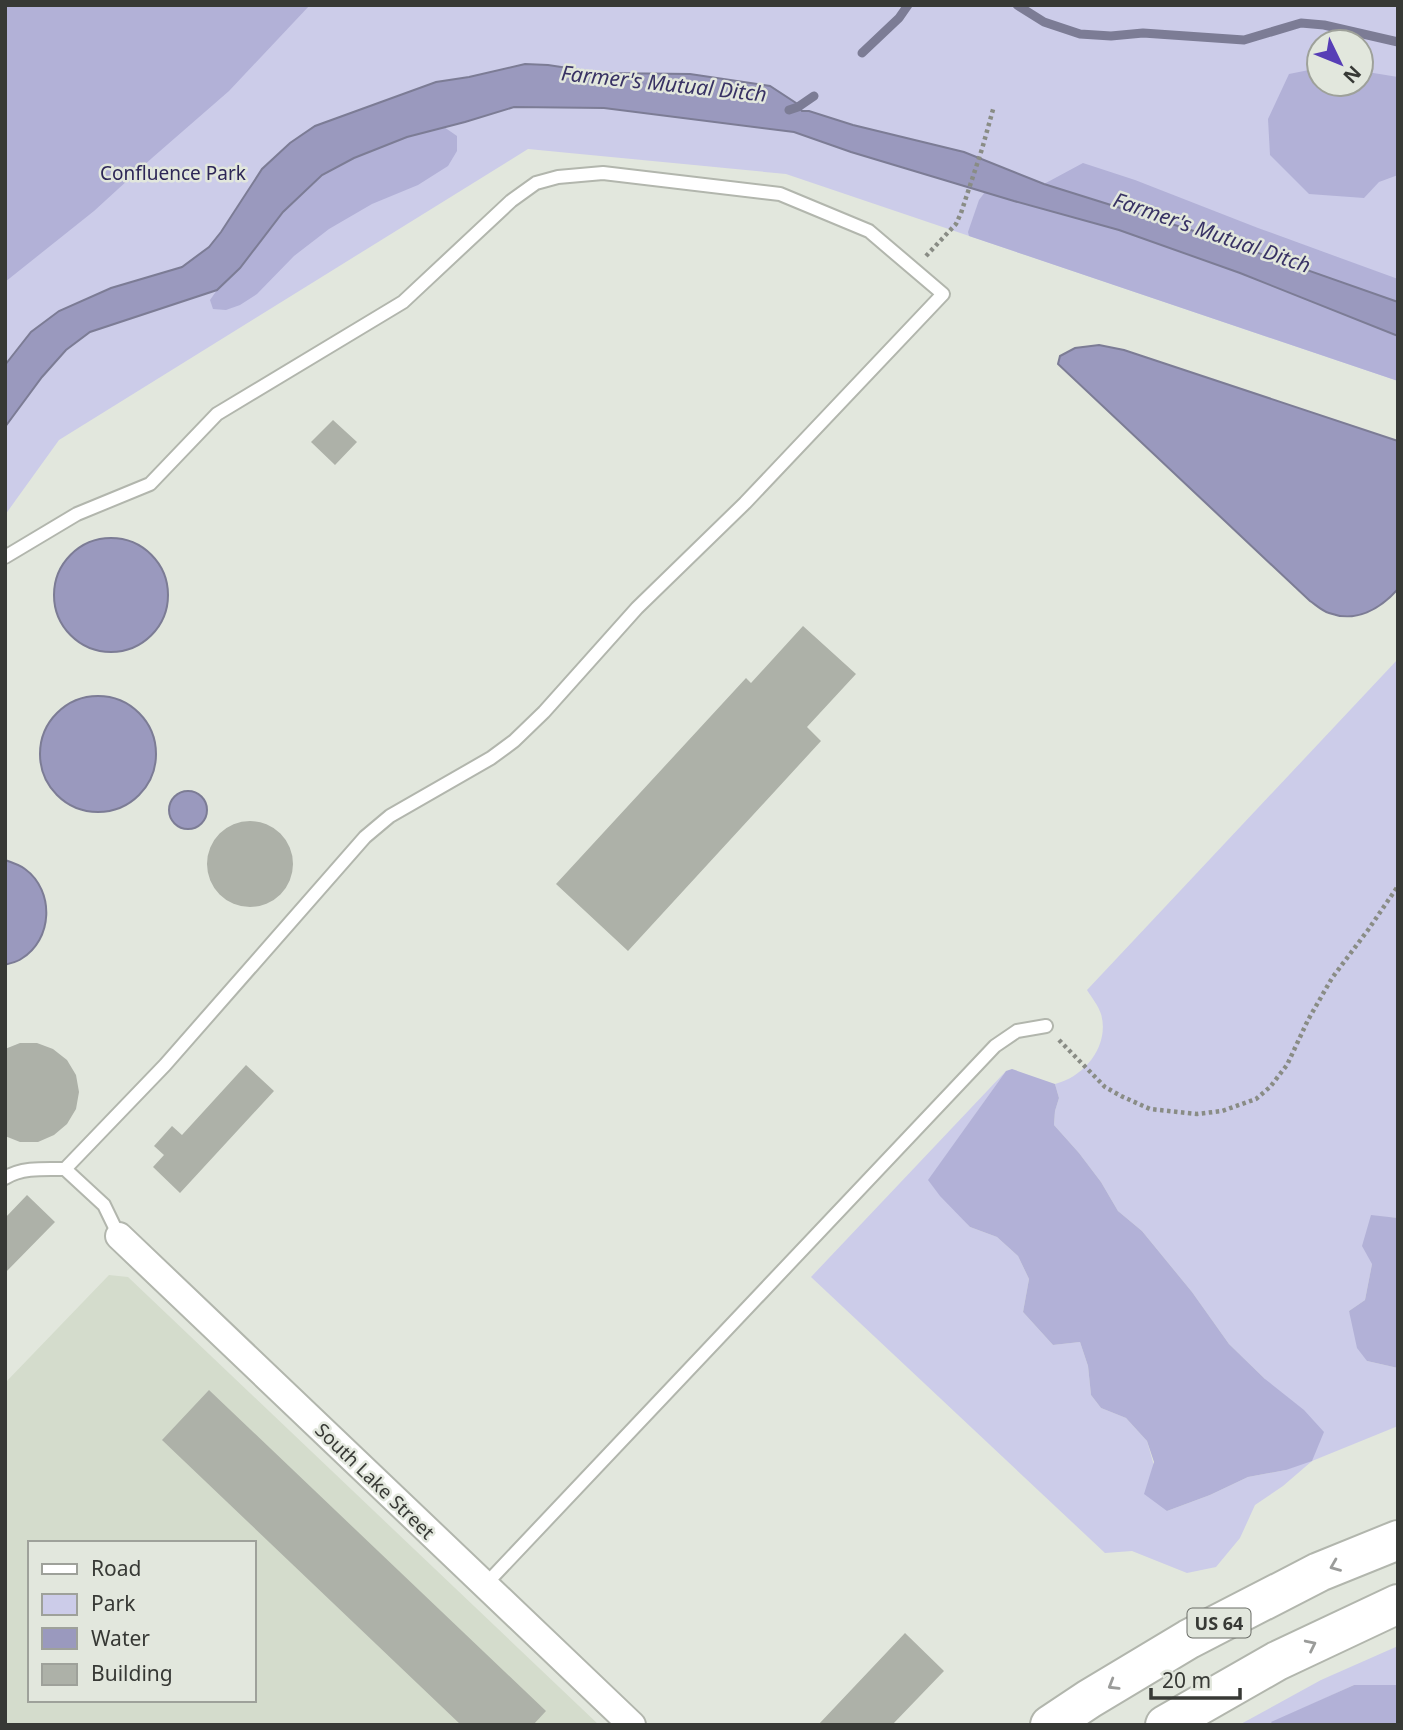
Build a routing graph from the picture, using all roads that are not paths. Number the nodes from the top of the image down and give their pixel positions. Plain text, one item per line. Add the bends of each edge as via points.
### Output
1 (5, 557) edge
2 (1046, 1026) road end
3 (65, 1169) junction
4 (5, 1178) edge
5 (119, 1236) joint
6 (1398, 1539) edge
7 (485, 1585) junction
8 (1398, 1604) edge
9 (632, 1725) edge
10 (1050, 1725) edge
11 (1165, 1725) edge

1 - 3 lane via 77,514 150,484 217,414 403,302 536,183 603,173 780,194 869,231 943,294 514,741 390,816 365,838 165,1065
2 - 7 lane via 1017,1031 995,1046
3 - 4 lane via 38,1169
3 - 5 lane via 104,1205
5 - 7 street, South Lake Street
6 -> 10 highway, US 64 via 1319,1572 1189,1639
7 - 9 street, South Lake Street
11 -> 8 highway via 1277,1661

